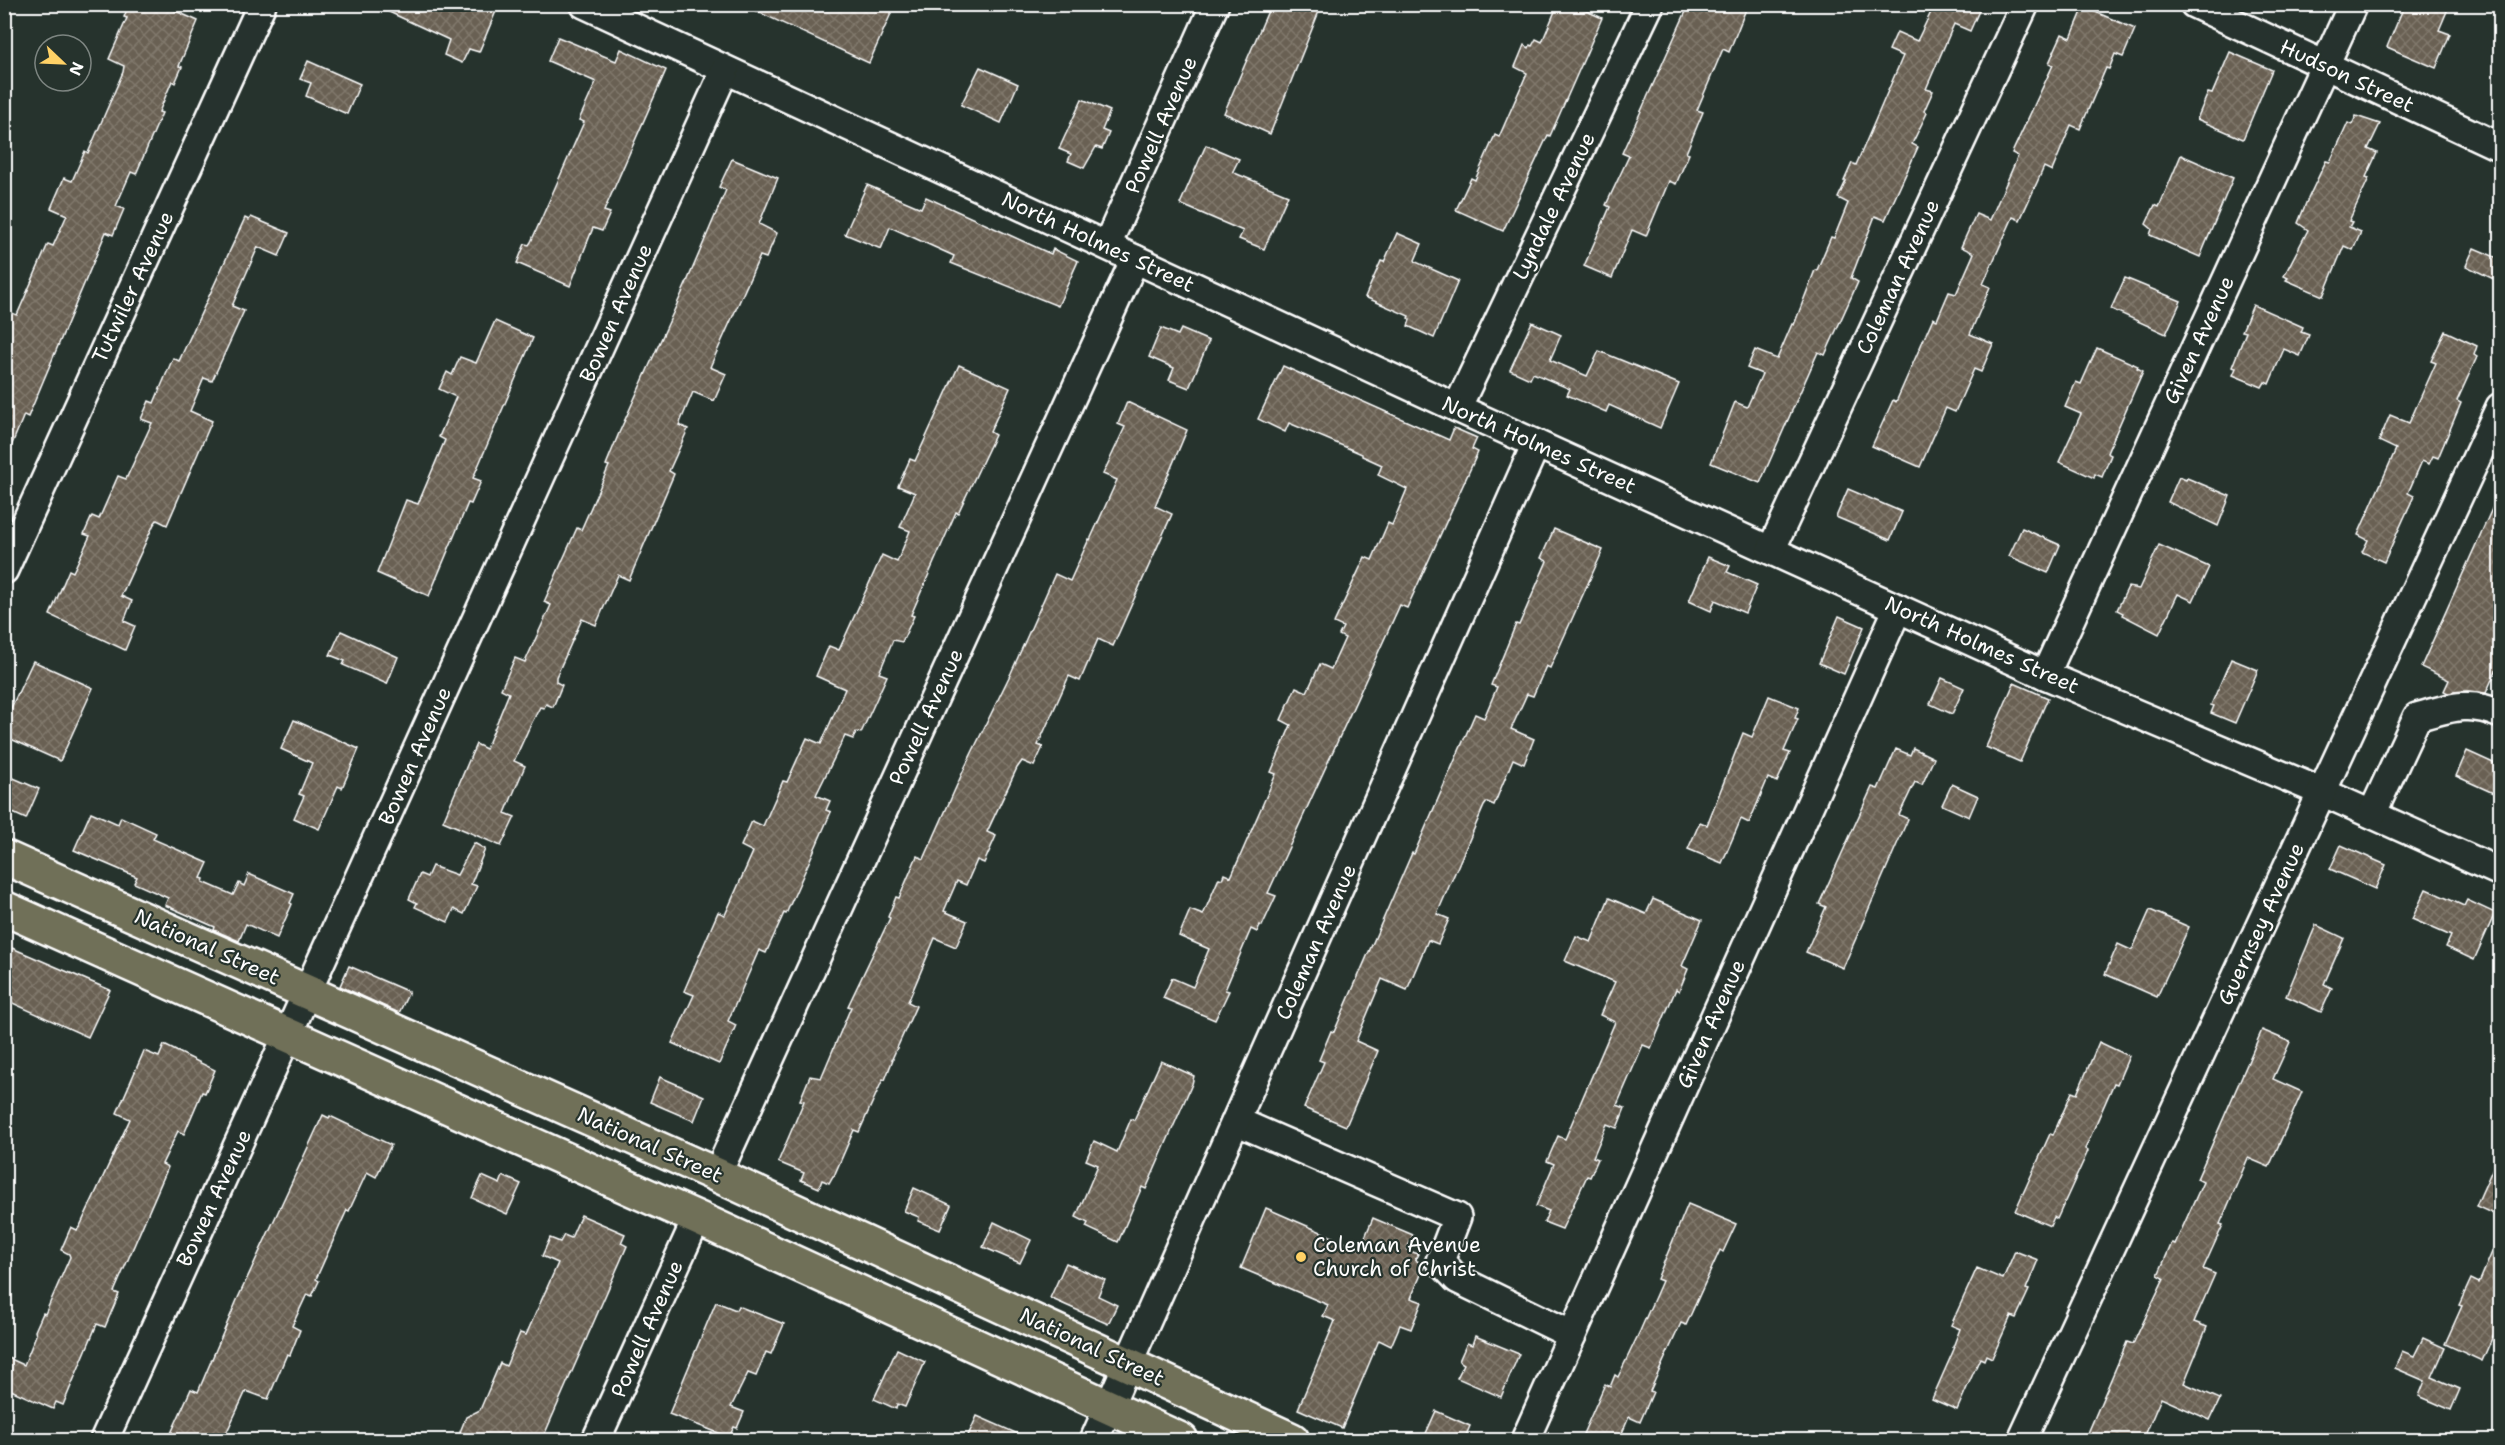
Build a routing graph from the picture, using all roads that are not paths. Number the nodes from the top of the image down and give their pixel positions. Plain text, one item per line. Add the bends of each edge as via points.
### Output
1 (262, 4) edge
2 (584, 4) edge
3 (1215, 4) edge
4 (1650, 4) edge
5 (2025, 4) edge
6 (2193, 4) edge
7 (2353, 4) edge
8 (2326, 66) junction
9 (725, 70) junction
10 (2500, 147) edge
11 (1107, 246) junction
12 (1135, 259) junction
13 (2500, 407) edge
14 (1457, 408) junction
15 (1536, 444) junction
16 (1771, 550) junction
17 (4, 570) edge
18 (1898, 608) junction
19 (2045, 675) junction
20 (2500, 714) edge
21 (2322, 792) junction
22 (2372, 814) junction
23 (4, 857) edge
24 (2500, 872) edge
25 (4, 908) edge
26 (308, 992) junction
27 (288, 1036) junction
28 (1236, 1121) junction
29 (717, 1174) junction
30 (697, 1218) junction
31 (1572, 1335) junction
32 (1129, 1363) junction
33 (1109, 1406) junction
34 (104, 1440) edge
35 (596, 1440) edge
36 (1094, 1440) edge
37 (1181, 1440) edge
38 (1292, 1440) edge
39 (1525, 1440) edge
40 (2022, 1440) edge

1 - 17 street, Tutwiler Avenue
2 - 9 street, North Holmes Street
3 - 11 street, Powell Avenue
4 - 14 street, Lyndale Avenue
5 - 16 street, Coleman Avenue
6 - 8 street, Hudson Street
7 - 8 street, Given Avenue
8 - 10 street, Hudson Street
8 - 19 street, Given Avenue
9 - 11 street, North Holmes Street
9 - 26 street, Bowen Avenue
11 - 12 street, North Holmes Street
12 - 14 street, North Holmes Street
12 - 29 street, Powell Avenue
13 - 21 street, Guernsey Avenue
14 - 15 street, North Holmes Street
15 - 16 street, North Holmes Street
15 - 28 street, Coleman Avenue
16 - 18 street, North Holmes Street
18 - 19 street, North Holmes Street
18 - 31 street, Given Avenue
19 - 21 street, North Holmes Street
20 - 22 street via 2485,707 2458,705 2418,717
21 - 22 street, North Holmes Street
21 - 40 street, Guernsey Avenue
22 - 24 street, North Holmes Street
23 - 26 main road, National Street
25 - 27 main road
26 - 27 street, Bowen Avenue
26 - 29 main road, National Street
27 - 30 main road
27 - 34 street, Bowen Avenue
28 - 31 street via 1457,1218 1440,1261 1449,1272 1457,1280
28 - 32 street, Coleman Avenue
29 - 32 main road, National Street
30 - 33 main road
30 - 35 street, Powell Avenue
31 - 39 street, Given Avenue
32 - 33 street, Coleman Avenue
32 - 38 main road, National Street
33 - 36 street, Coleman Avenue
33 - 37 main road

